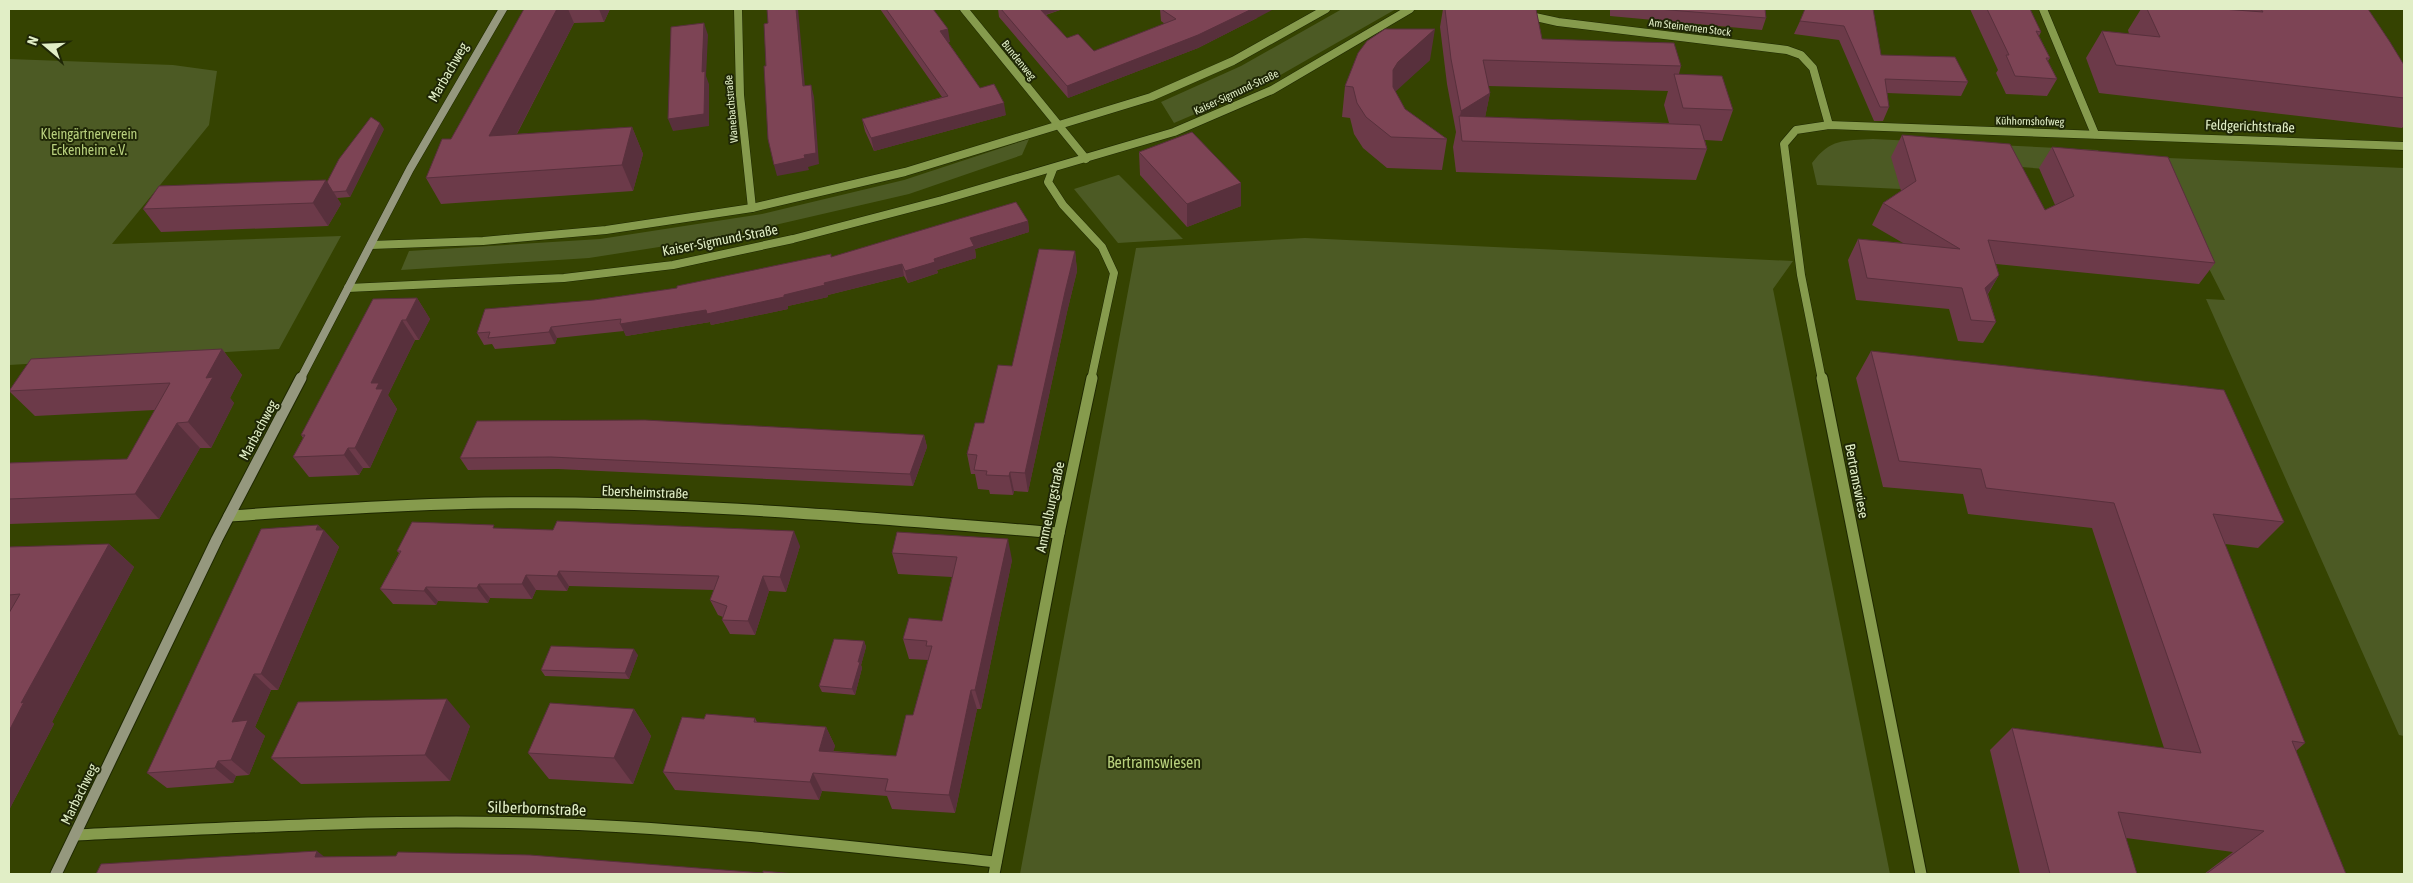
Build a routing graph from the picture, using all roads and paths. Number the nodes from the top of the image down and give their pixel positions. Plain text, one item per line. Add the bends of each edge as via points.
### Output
1 (503, 9) edge
2 (738, 9) edge
3 (964, 9) edge
4 (1326, 9) edge
5 (1410, 9) edge
6 (1499, 9) edge
7 (2043, 9) edge
8 (1829, 125) junction
9 (1057, 126) junction
10 (2095, 134) junction
11 (2404, 146) edge
12 (1086, 159) junction
13 (1053, 168) junction
14 (752, 208) junction
15 (371, 245) junction
16 (348, 288) junction
17 (229, 516) junction
18 (1059, 532) junction
19 (76, 835) junction
20 (995, 868) edge
21 (56, 874) edge
22 (1921, 874) edge

1 - 15 main road, Marbachweg via 410,169
2 - 14 street, Wanebachstraße via 740,95
3 - 9 street, Bundenweg
4 - 9 street, Kaiser-Sigmund-Straße via 1233,61 1167,90
5 - 12 street, Kaiser-Sigmund-Straße via 1272,90 1174,132
6 - 8 street, Am Steinernen Stock via 1558,22 1786,50 1802,55 1813,68
7 - 10 street
8 - 10 street, Kühhornshofweg
8 - 22 street, Bertramswiese via 1796,130 1784,144 1801,275
9 - 12 street
9 - 14 street, Kaiser-Sigmund-Straße via 905,172
10 - 11 street, Feldgerichtstraße
12 - 13 street, Kaiser-Sigmund-Straße
13 - 16 street, Kaiser-Sigmund-Straße via 793,239 673,265 564,278
13 - 18 street, Ammelburgstraße via 1048,182 1054,196 1103,246 1111,259 1114,273
14 - 15 street, Kaiser-Sigmund-Straße via 606,230 483,241
15 - 16 main road, Marbachweg
16 - 17 main road, Marbachweg
17 - 18 street, Ebersheimstraße via 441,503 576,503 792,512
17 - 19 main road, Marbachweg
18 - 20 street, Ammelburgstraße
19 - 20 street, Silberbornstraße via 372,822 536,823 730,835
19 - 21 main road, Marbachweg

